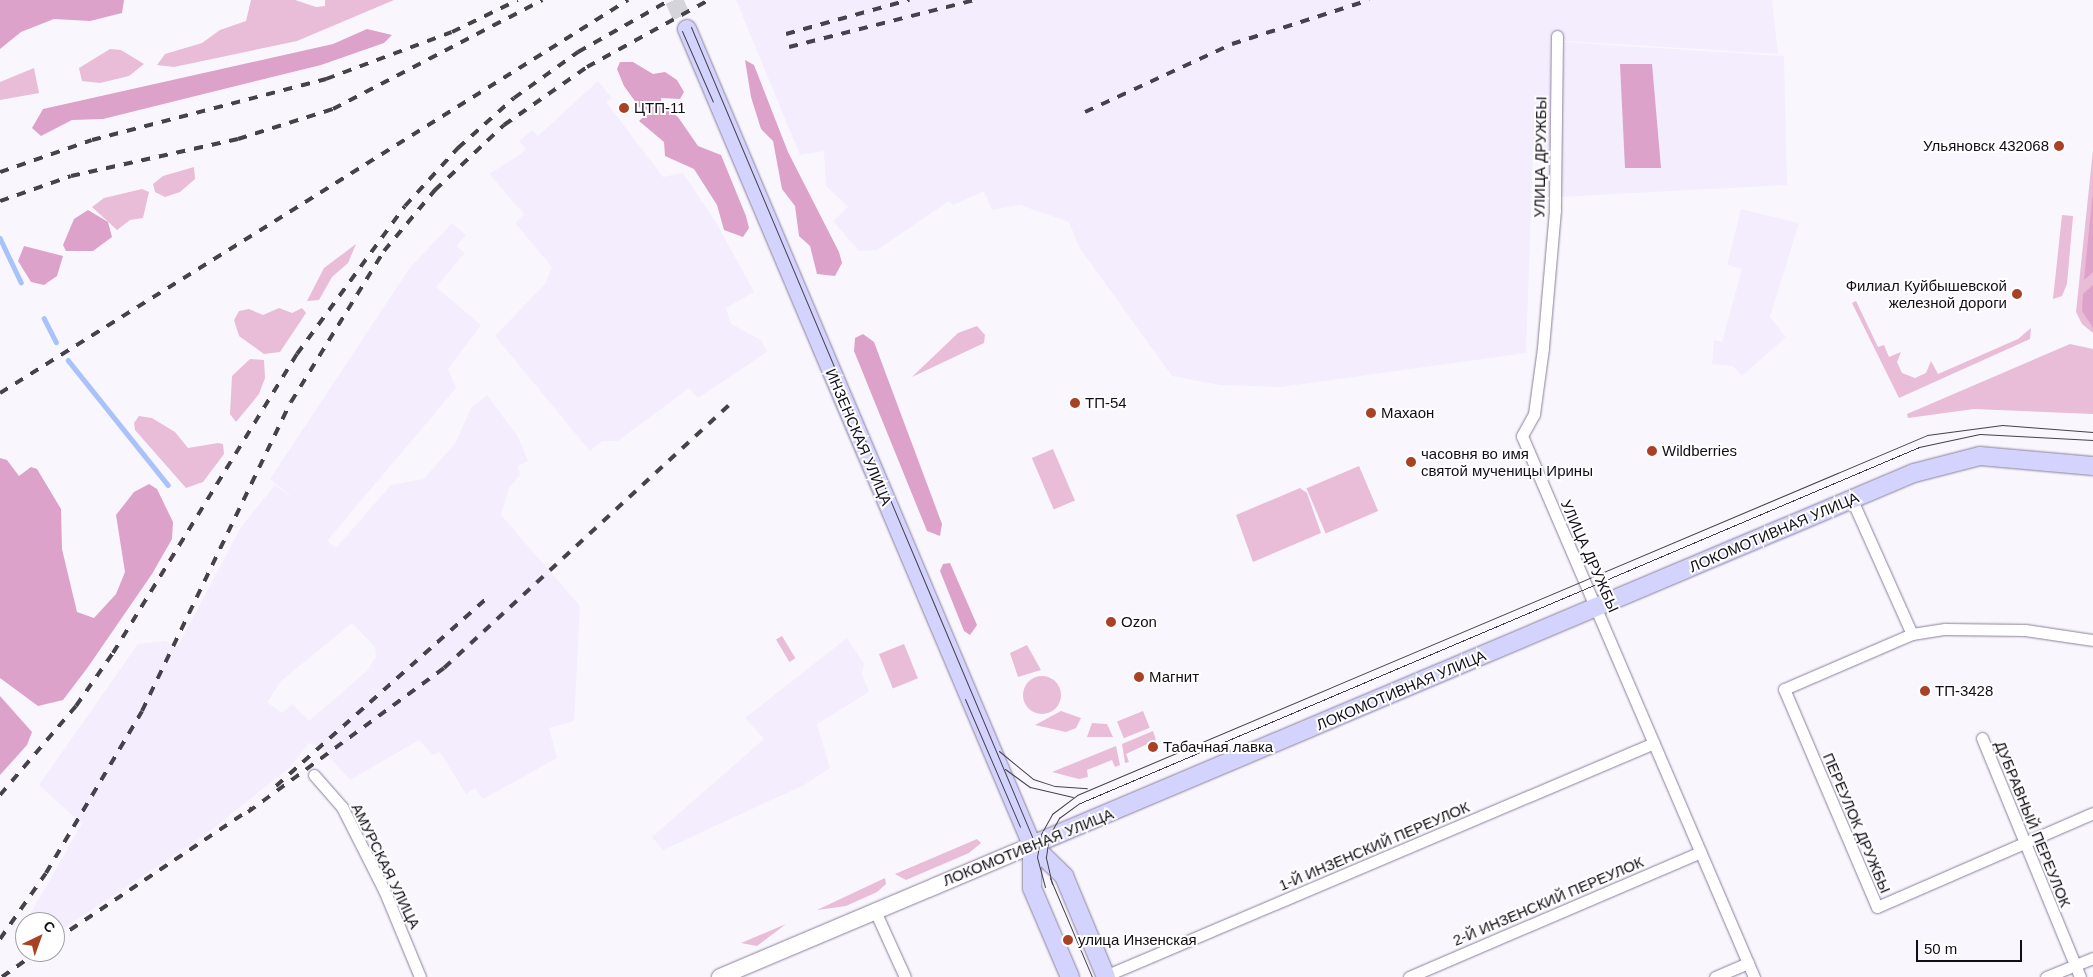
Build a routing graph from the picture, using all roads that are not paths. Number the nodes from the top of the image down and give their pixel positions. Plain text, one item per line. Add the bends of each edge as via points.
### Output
1 (687, 29) tunnel mouth
2 (1557, 36) dead end
3 (2093, 466) edge
4 (1852, 500) junction
5 (1596, 607) junction
6 (1912, 634) junction
7 (2093, 640) edge
8 (1982, 738) dead end
9 (1654, 743) junction
10 (314, 775) dead end
11 (2093, 813) edge
12 (2024, 843) junction
13 (1032, 845) junction
14 (1700, 852) junction
15 (875, 911) junction
16 (2093, 958) edge
17 (1748, 963) junction
18 (2075, 966) junction
19 (747, 972) edge
20 (1106, 976) edge
21 (420, 977) edge
22 (720, 977) edge
23 (905, 977) edge
24 (1070, 977) edge
25 (1409, 977) edge
26 (1715, 977) edge
27 (1754, 977) edge
28 (2046, 977) edge
29 (2080, 977) edge

1 - 13 main road, ИНЗЕНСКАЯ УЛИЦА
2 - 5 street, УЛИЦА ДРУЖБЫ via 1555,210 1534,414 1522,436
3 - 4 main road, ЛОКОМОТИВНАЯ УЛИЦА via 1980,456 1946,462
4 - 5 main road, ЛОКОМОТИВНАЯ УЛИЦА
4 - 6 street
5 - 9 street, УЛИЦА ДРУЖБЫ
5 - 13 main road, ЛОКОМОТИВНАЯ УЛИЦА
6 - 7 street, ПЕРЕУЛОК ДРУЖБЫ via 1944,629 2025,630
6 - 12 street, ПЕРЕУЛОК ДРУЖБЫ via 1784,689 1877,907
8 - 12 street, ДУБРАВНЫЙ ПЕРЕУЛОК
9 - 14 street, УЛИЦА ДРУЖБЫ
9 - 20 street, 1-Й ИНЗЕНСКИЙ ПЕРЕУЛОК
10 - 21 street, АМУРСКАЯ УЛИЦА via 342,807 384,890
11 - 12 street, ПЕРЕУЛОК ДРУЖБЫ
12 - 18 street, ДУБРАВНЫЙ ПЕРЕУЛОК
13 - 15 main road, ЛОКОМОТИВНАЯ УЛИЦА
13 - 20 main road, ИНЗЕНСКАЯ УЛИЦА via 1064,876
13 - 24 main road, ИНЗЕНСКАЯ УЛИЦА via 1032,888
14 - 17 street, УЛИЦА ДРУЖБЫ
14 - 25 street, 2-Й ИНЗЕНСКИЙ ПЕРЕУЛОК
15 - 19 main road, ЛОКОМОТИВНАЯ УЛИЦА
15 - 23 street
16 - 18 street
17 - 26 street
17 - 27 street, УЛИЦА ДРУЖБЫ
18 - 28 street
18 - 29 street, ДУБРАВНЫЙ ПЕРЕУЛОК
19 - 22 main road, ЛОКОМОТИВНАЯ УЛИЦА

